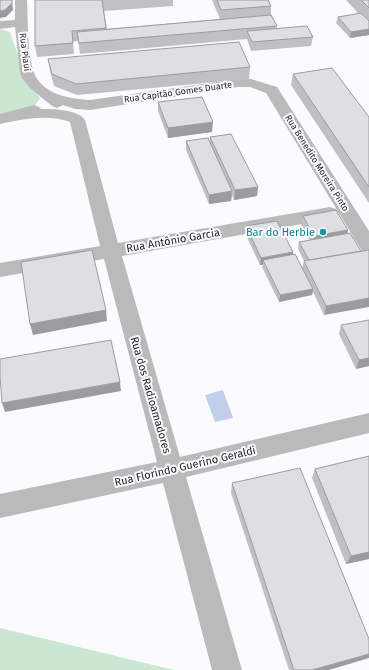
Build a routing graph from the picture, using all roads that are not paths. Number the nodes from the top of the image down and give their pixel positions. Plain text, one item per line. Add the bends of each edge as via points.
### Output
1 (21, 0) edge
2 (21, 22) junction
3 (0, 25) edge
4 (260, 85) joint
5 (46, 95) junction
6 (96, 104) junction
7 (20, 115) junction
8 (0, 120) edge
9 (77, 120) junction
10 (346, 210) junction
11 (369, 246) edge
12 (110, 251) junction
13 (0, 270) edge
14 (369, 423) edge
15 (171, 470) junction
16 (0, 506) edge
17 (227, 670) edge

1 - 2 street, Rua Piauí
2 - 3 street
2 - 5 street, Rua Piauí via 28,76
4 - 6 street, Rua Capitão Gomes Duarte via 238,83
4 - 10 street, Rua Benedito Moreira Pinto via 272,90
5 - 6 street, Rua Capitão Gomes Duarte via 76,104
5 - 7 street via 40,106
5 - 9 street, Rua Piauí
6 - 9 street
7 - 8 street
7 - 9 street via 52,113 63,114
9 - 12 street, Rua dos Radioamadores
10 - 11 street, Rua Benedito Moreira Pinto
10 - 12 street, Rua Antônio Garcia
12 - 13 street, Rua Antônio Garcia
12 - 15 street, Rua dos Radioamadores
14 - 15 street, Rua Florindo Guerino Geraldi
15 - 16 street, Rua Florindo Guerino Geraldi
15 - 17 street, Rua dos Radioamadores

